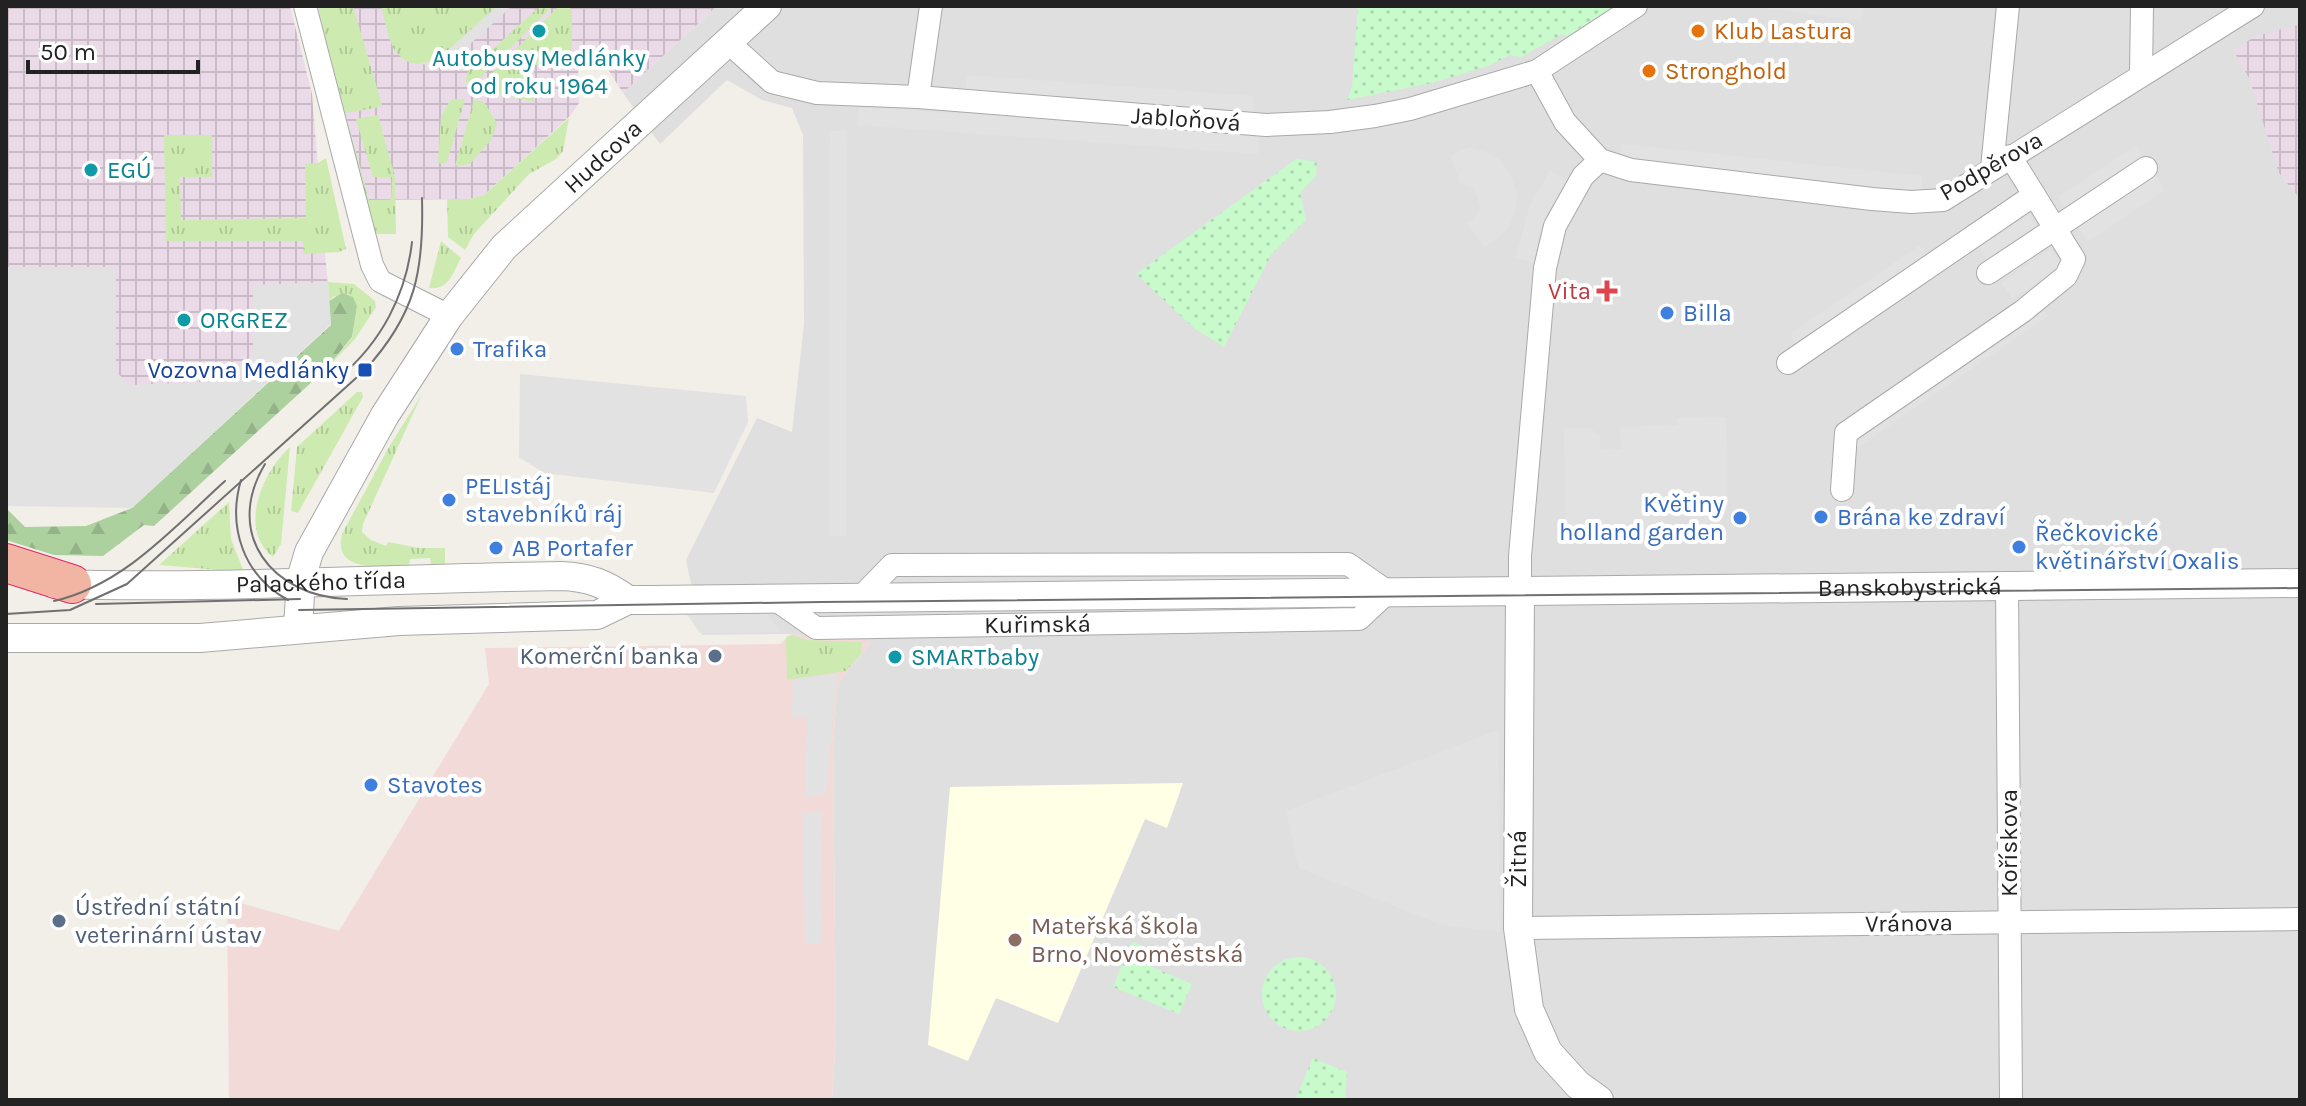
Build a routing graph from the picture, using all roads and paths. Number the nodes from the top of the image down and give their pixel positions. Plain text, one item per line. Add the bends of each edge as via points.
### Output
1 (305, 6) edge
2 (767, 6) edge
3 (931, 6) edge
4 (1636, 6) edge
5 (2008, 6) edge
6 (2142, 6) edge
7 (2253, 6) edge
8 (728, 42) junction
9 (1537, 71) junction
10 (2141, 74) junction
11 (918, 97) junction
12 (1600, 160) junction
13 (2001, 162) junction
14 (2146, 168) dead end
15 (2034, 195) junction
16 (2057, 230) junction
17 (1988, 273) dead end
18 (449, 316) junction
19 (1788, 363) dead end
20 (1842, 490) dead end
21 (6, 563) edge
22 (6, 582) edge
23 (2300, 583) edge
24 (72, 584) junction
25 (301, 584) junction
26 (2007, 586) junction
27 (1520, 591) junction
28 (1388, 592) junction
29 (773, 598) junction
30 (628, 600) junction
31 (298, 628) junction
32 (6, 638) edge
33 (2300, 919) edge
34 (2010, 922) junction
35 (1518, 928) junction
36 (1599, 1100) edge
37 (2011, 1100) edge

1 - 18 street via 372,265 380,281
2 - 8 street, Hudcova
3 - 11 street
4 - 9 street, Jabloňová
5 - 13 street
6 - 10 street
7 - 10 street, Podpěrova
8 - 11 street, Jabloňová via 772,82 817,93
8 - 18 street, Hudcova via 504,247
9 - 11 street, Jabloňová via 1410,109 1292,124
9 - 12 street via 1565,122
10 - 13 street, Podpěrova
12 - 13 street, Podpěrova via 1631,170 1911,202 1943,200
12 - 27 street via 1583,176 1555,226 1542,283
13 - 15 street
14 - 16 street
15 - 16 street
15 - 19 street, Podpěrova
16 - 17 street
16 - 20 street via 2074,259 2066,276 1846,433
18 - 25 street, Hudcova via 309,552
21 - 24 highway
22 - 24 street, Palackého třída
23 - 26 street, Banskobystrická
24 - 25 street, Palackého třída
25 - 30 street, Palackého třída via 578,576 603,583
25 - 31 street, Hudcova
26 - 27 street, Banskobystrická
26 - 34 street, Kořískova
27 - 28 street, Kuřimská
27 - 35 street, Žitná
28 - 29 street, Kuřimská
28 - 29 street, Kuřimská via 1359,619 816,628
29 - 30 street, Palackého třída
30 - 31 street, Palackého třída via 597,615
31 - 32 street, Palackého třída via 200,638
33 - 34 street, Vránova
34 - 35 street, Vránova
34 - 37 street, Kořískova
35 - 36 street, Žitná via 1529,1009 1548,1052

